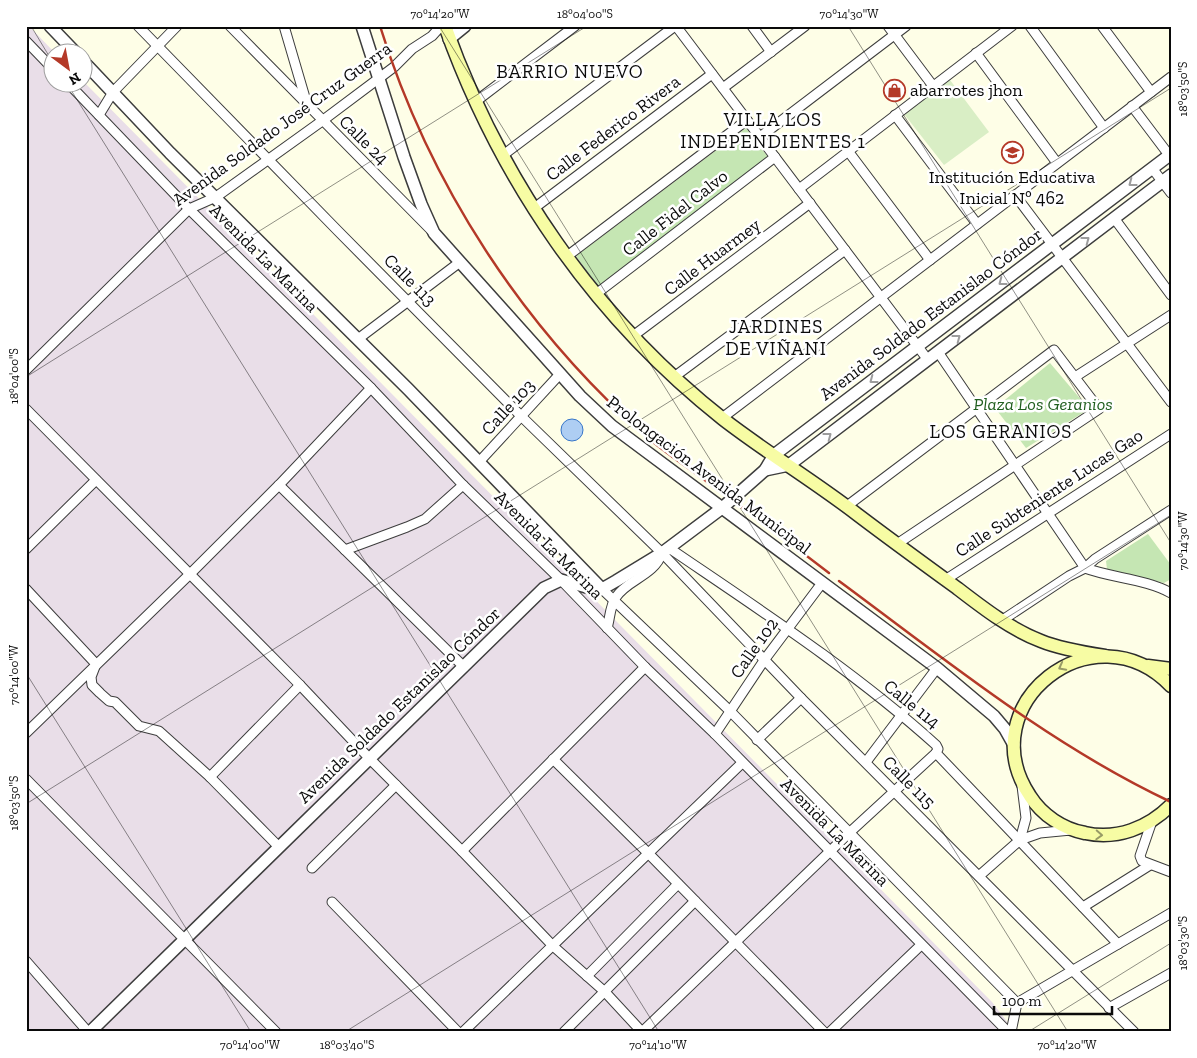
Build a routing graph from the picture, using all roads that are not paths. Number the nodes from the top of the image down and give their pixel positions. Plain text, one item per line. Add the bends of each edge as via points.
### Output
1 (50, 26) edge
2 (138, 26) edge
3 (177, 26) edge
4 (230, 26) edge
5 (284, 26) edge
6 (362, 26) edge
7 (441, 26) edge
8 (445, 26) edge
9 (465, 26) edge
10 (575, 26) edge
11 (676, 26) edge
12 (752, 26) edge
13 (805, 26) edge
14 (888, 26) edge
15 (906, 26) edge
16 (1012, 26) edge
17 (1030, 26) edge
18 (1102, 26) edge
19 (895, 35) junction
20 (432, 36) junction
21 (449, 39) junction
22 (26, 41) edge
23 (65, 42) edge
24 (157, 46) junction
25 (771, 52) junction
26 (976, 53) junction
27 (42, 58) edge
28 (92, 70) edge
29 (712, 74) junction
30 (1171, 77) edge
31 (378, 78) junction
32 (933, 86) junction
33 (723, 88) junction
34 (77, 92) edge
35 (113, 92) junction
36 (1151, 92) junction
37 (475, 102) junction
38 (307, 103) junction
39 (1132, 106) junction
40 (99, 115) junction
41 (895, 115) junction
42 (747, 120) junction
43 (322, 121) junction
44 (1104, 128) junction
45 (760, 137) junction
46 (848, 151) junction
47 (1170, 155) edge
48 (502, 156) junction
49 (775, 157) junction
50 (268, 159) junction
51 (1057, 163) junction
52 (1152, 168) junction
53 (1166, 179) edge
54 (799, 189) junction
55 (1171, 194) edge
56 (1015, 195) junction
57 (216, 197) junction
58 (810, 203) junction
59 (189, 209) junction
60 (533, 209) junction
61 (1114, 218) junction
62 (977, 224) junction
63 (434, 233) junction
64 (1052, 244) junction
65 (845, 250) junction
66 (566, 257) junction
67 (1062, 258) junction
68 (930, 260) junction
69 (460, 262) junction
70 (596, 294) junction
71 (1171, 295) edge
72 (881, 298) junction
73 (409, 301) junction
74 (1171, 315) edge
75 (633, 336) junction
76 (358, 339) junction
77 (1126, 342) junction
78 (918, 346) junction
79 (938, 352) junction
80 (928, 360) junction
81 (26, 370) edge
82 (560, 374) junction
83 (674, 377) junction
84 (1075, 377) junction
85 (371, 388) junction
86 (1171, 402) edge
87 (977, 408) junction
88 (26, 409) edge
89 (522, 416) junction
90 (722, 418) junction
91 (1171, 434) edge
92 (774, 455) junction
93 (479, 462) junction
94 (1015, 465) junction
95 (789, 466) junction
96 (765, 470) junction
97 (96, 480) junction
98 (279, 485) junction
99 (463, 485) junction
100 (847, 506) junction
101 (722, 508) junction
102 (1171, 510) edge
103 (1048, 513) junction
104 (897, 544) junction
105 (26, 549) edge
106 (345, 550) junction
107 (665, 550) junction
108 (1085, 568) junction
109 (190, 574) junction
110 (561, 580) junction
111 (946, 580) junction
112 (822, 583) junction
113 (26, 589) edge
114 (602, 589) junction
115 (1169, 590) edge
116 (614, 599) junction
117 (1001, 621) junction
118 (608, 628) junction
119 (787, 629) junction
120 (1105, 656) junction
121 (765, 659) junction
122 (96, 664) junction
123 (1145, 666) junction
124 (464, 667) junction
125 (645, 667) junction
126 (937, 668) junction
127 (1171, 669) edge
128 (300, 685) junction
129 (1171, 686) edge
130 (801, 698) junction
131 (730, 711) junction
132 (902, 715) junction
133 (26, 733) edge
134 (715, 734) junction
135 (757, 740) junction
136 (1014, 745) junction
137 (936, 753) junction
138 (370, 759) junction
139 (553, 759) junction
140 (866, 762) junction
141 (742, 763) junction
142 (210, 777) junction
143 (26, 779) edge
144 (1021, 781) junction
145 (396, 785) junction
146 (895, 791) junction
147 (1171, 805) edge
148 (1161, 817) edge
149 (1072, 830) junction
150 (849, 833) junction
151 (1020, 840) junction
152 (279, 846) junction
153 (462, 851) junction
154 (830, 852) junction
155 (648, 853) junction
156 (1150, 864) junction
157 (312, 868) dead end
158 (1171, 872) edge
159 (979, 876) junction
160 (678, 884) junction
161 (696, 901) junction
162 (332, 902) dead end
163 (1083, 907) junction
164 (1171, 913) edge
165 (184, 940) junction
166 (737, 943) junction
167 (1118, 944) junction
168 (921, 945) junction
169 (553, 946) junction
170 (26, 961) edge
171 (1074, 971) junction
172 (1171, 973) edge
173 (587, 976) junction
174 (605, 992) junction
175 (1017, 1003) junction
176 (1109, 1008) junction
177 (89, 1032) edge
178 (276, 1032) edge
179 (458, 1032) edge
180 (463, 1032) edge
181 (564, 1032) edge
182 (642, 1032) edge
183 (824, 1032) edge
184 (830, 1032) edge
185 (1010, 1032) edge
186 (1134, 1032) edge

1 - 23 street
2 - 24 street, Calle 113
3 - 24 street
4 - 38 street, Calle 24
5 - 38 street
6 - 31 street, Prolongación Avenida Municipal
7 - 20 street, Avenida Soldado José Cruz Guerra
8 - 21 main road, Prolongación Avenida Municipal
9 - 21 street
10 - 37 street
11 - 29 street
11 - 48 street
12 - 25 street
13 - 25 street
14 - 19 street
15 - 19 street
16 - 26 street
17 - 44 street
18 - 36 street
19 - 32 street
19 - 45 street
20 - 21 street
20 - 31 street, Avenida Soldado José Cruz Guerra
21 - 37 main road, Prolongación Avenida Municipal
22 - 27 street
24 - 35 street
24 - 50 street, Calle 113
25 - 33 street
26 - 32 street
26 - 51 street
28 - 35 street, Avenida La Marina
29 - 33 street
29 - 60 street, Calle Federico Rivera
30 - 36 street
31 - 43 street, Avenida Soldado José Cruz Guerra
31 - 63 street, Prolongación Avenida Municipal
32 - 41 street
33 - 42 street
34 - 40 street, Avenida La Marina
35 - 40 street
35 - 57 street, Avenida La Marina
36 - 39 street
37 - 48 main road, Prolongación Avenida Municipal
38 - 43 street, Calle 24
39 - 44 street
39 - 47 street
40 - 59 street, Avenida La Marina
41 - 46 street
41 - 62 street
42 - 45 street
42 - 66 street
43 - 50 street, Avenida Soldado José Cruz Guerra
43 - 63 street, Calle 24
44 - 51 street
45 - 49 street
46 - 54 street
46 - 68 street
47 - 52 street, Avenida Soldado Estanislao Cóndor
48 - 60 main road, Prolongación Avenida Municipal
49 - 54 street
49 - 70 street, Calle Fidel Calvo
50 - 57 street, Avenida Soldado José Cruz Guerra
50 - 73 street, Calle 113
51 - 56 street
52 - 53 street
52 -> 64 street, Avenida Soldado Estanislao Cóndor
53 - 55 street
53 - 61 street, Avenida Soldado Estanislao Cóndor
54 - 58 street
56 - 62 street
56 - 64 street
57 - 59 street, Avenida Soldado José Cruz Guerra
57 - 76 street, Avenida La Marina
58 - 65 street
58 - 75 street, Calle Huarmey
59 - 81 street, Avenida Soldado José Cruz Guerra
59 - 85 street, Avenida La Marina
60 - 66 main road, Prolongación Avenida Municipal
67 -> 61 street, Avenida Soldado Estanislao Cóndor
61 - 71 street
62 - 68 street
63 - 69 street, Prolongación Avenida Municipal
64 - 67 street
64 -> 78 street, Avenida Soldado Estanislao Cóndor
65 - 72 street
65 - 83 street
66 - 70 main road, Prolongación Avenida Municipal
67 - 77 street
79 -> 67 street, Avenida Soldado Estanislao Cóndor
68 - 72 street
69 - 73 street
69 - 82 street, Prolongación Avenida Municipal
70 - 75 main road, Prolongación Avenida Municipal
72 - 78 street
72 - 90 street
73 - 76 street
73 - 89 street, Calle 113
74 - 77 street
75 - 83 main road, Prolongación Avenida Municipal
76 - 93 street, Avenida La Marina
77 - 84 street
77 - 86 street
78 - 80 street
78 -> 92 street, Avenida Soldado Estanislao Cóndor
79 - 80 street, Avenida Soldado Estanislao Cóndor
79 - 87 street
95 -> 80 street, Avenida Soldado Estanislao Cóndor
82 - 89 street, Calle 103
82 - 101 street, Prolongación Avenida Municipal via 612,426
83 - 90 main road, Prolongación Avenida Municipal
84 - 87 street via 1054,350
84 - 94 street via 1099,409
85 - 98 street
85 - 99 street, Avenida La Marina
87 - 94 street
87 - 100 street
88 - 97 street
89 - 93 street, Calle 103
89 - 107 street, Calle 113
90 - 92 main road, Prolongación Avenida Municipal
91 - 103 street, Calle Subteniente Lucas Gao
92 - 95 main road, Prolongación Avenida Municipal
92 - 96 street, Avenida Soldado Estanislao Cóndor
93 - 114 street, Avenida La Marina
94 - 103 street
94 - 104 street
95 - 96 street, Avenida Soldado Estanislao Cóndor
95 - 100 main road, Prolongación Avenida Municipal
96 - 101 street, Avenida Soldado Estanislao Cóndor
97 - 105 street
97 - 109 street
98 - 106 street
98 - 109 street
99 - 106 street via 425,519
99 - 110 street, Avenida La Marina
100 - 104 main road, Prolongación Avenida Municipal
101 - 107 street, Avenida Soldado Estanislao Cóndor
101 - 112 street, Prolongación Avenida Municipal
102 - 108 street
103 - 108 street
103 - 111 street, Calle Subteniente Lucas Gao
104 - 111 main road, Prolongación Avenida Municipal
106 - 124 street
107 - 114 street, Avenida Soldado Estanislao Cóndor
107 - 116 street via 653,569
107 - 119 street, Calle 114
107 - 121 street, Calle 115
108 - 115 street
108 - 117 street
109 - 122 street
109 - 128 street
110 - 114 street
110 - 118 street, Avenida La Marina
110 - 124 street, Avenida Soldado Estanislao Cóndor via 544,588
111 - 117 main road, Prolongación Avenida Municipal
112 - 119 street, Calle 102
112 - 126 street, Prolongación Avenida Municipal
113 - 122 street
114 - 116 street, Avenida La Marina
116 - 118 street
116 - 131 street, Avenida La Marina
117 - 120 main road, Prolongación Avenida Municipal via 1042,642
118 - 125 street, Avenida La Marina
119 - 121 street, Calle 102
119 - 132 street, Calle 114
120 - 123 main road, Prolongación Avenida Municipal
120 -> 136 main road, Prolongación Avenida Municipal via 1074,662 1039,684 1022,710
121 - 130 street, Calle 115
121 - 131 street, Calle 102
122 - 133 street
122 - 142 street via 90,677 100,693 115,702 139,726 159,731
123 - 127 main road
123 - 129 main road, Prolongación Avenida Municipal
124 - 138 street, Avenida Soldado Estanislao Cóndor
125 - 134 street, Avenida La Marina
125 - 139 street
126 - 132 street
126 - 136 street, Prolongación Avenida Municipal via 994,716
128 - 138 street
128 - 142 street
130 - 135 street
130 - 140 street, Calle 115
131 - 134 street, Calle 102
131 - 135 street, Avenida La Marina
132 - 137 street, Calle 114 via 936,745
132 - 140 street
134 - 141 street, Avenida La Marina
135 - 150 street, Avenida La Marina
136 - 144 main road, Prolongación Avenida Municipal
137 - 146 street
137 - 151 street, Calle 114
138 - 145 street
138 - 152 street, Avenida Soldado Estanislao Cóndor
139 - 153 street
139 - 155 street
140 - 146 street, Calle 115
141 - 154 street, Avenida La Marina
141 - 155 street
142 - 152 street
143 - 165 street
144 - 149 main road, Prolongación Avenida Municipal via 1031,799 1046,814
144 - 151 street via 1026,818
145 - 153 street
145 - 157 street
146 - 150 street
146 - 159 street, Calle 115
147 - 148 main road, Prolongación Avenida Municipal
149 -> 148 main road, Prolongación Avenida Municipal via 1092,835 1113,835 1134,830
148 - 156 street via 1140,856 1142,861
149 - 151 street via 1040,833
150 - 154 street
150 - 175 street, Avenida La Marina
151 - 159 street
151 - 163 street, Calle 114
152 - 165 street, Avenida Soldado Estanislao Cóndor
153 - 169 street
154 - 166 street
154 - 168 street, Avenida La Marina
155 - 160 street
155 - 169 street
156 - 158 street
156 - 163 street
159 - 171 street, Calle 115
160 - 161 street
160 - 173 street
161 - 166 street
161 - 174 street
162 - 179 street
163 - 167 street, Calle 114
164 - 167 street
165 - 177 street, Avenida Soldado Estanislao Cóndor
165 - 178 street
166 - 182 street
166 - 183 street
167 - 171 street
168 - 184 street
168 - 185 street, Avenida La Marina
169 - 173 street
169 - 180 street
170 - 177 street
171 - 175 street
171 - 176 street, Calle 115
172 - 176 street
173 - 174 street
174 - 181 street
174 - 182 street
175 - 185 street
176 - 186 street, Calle 115

